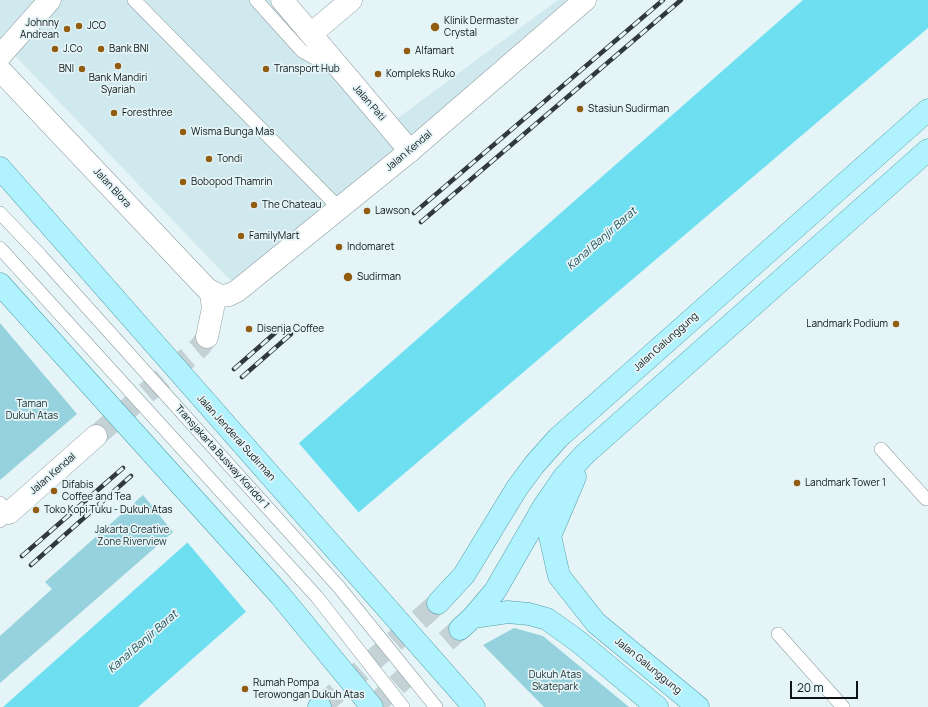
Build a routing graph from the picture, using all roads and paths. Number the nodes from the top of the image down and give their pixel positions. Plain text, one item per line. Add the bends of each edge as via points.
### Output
1 (50, 0) edge
2 (134, 0) edge
3 (256, 0) edge
4 (282, 0) edge
5 (351, 0) edge
6 (584, 0) edge
7 (311, 34) junction
8 (0, 56) edge
9 (0, 70) edge
10 (344, 74) junction
11 (928, 110) edge
12 (928, 150) edge
13 (410, 151) junction
14 (0, 168) edge
15 (340, 209) junction
16 (0, 213) edge
17 (0, 248) edge
18 (0, 284) edge
19 (220, 294) junction
20 (207, 337) tunnel mouth
21 (96, 436) tunnel mouth
22 (881, 449) dead end
23 (585, 454) junction
24 (926, 499) dead end
25 (3, 512) edge
26 (438, 603) tunnel mouth
27 (778, 634) dead end
28 (372, 707) edge
29 (403, 707) edge
30 (436, 707) edge
31 (474, 707) edge
32 (656, 707) edge
33 (698, 707) edge
34 (843, 707) edge

1 - 8 street
2 - 15 lane
3 - 10 lane via 302,51
4 - 7 street, Jalan Pati
5 - 7 street
6 - 13 street, Jalan Kendal
7 - 10 street, Jalan Pati
9 - 19 street, Jalan Blora
10 - 13 street, Jalan Pati
11 - 26 main road, Jalan Galunggung via 558,438 517,488 464,575
12 - 23 main road, Jalan Galunggung
13 - 15 street, Jalan Kendal
14 - 31 main road, Jalan Jenderal Sudirman
15 - 19 street, Jalan Kendal via 237,291
16 - 30 lane, Transjakarta Busway Koridor 1 via 338,586
17 - 29 lane via 317,598
18 - 28 main road via 280,595
19 - 20 street via 213,308
21 - 25 street, Jalan Kendal
22 - 24 lane
23 - 32 main road, Jalan Galunggung via 556,489 495,591 466,623 508,612 547,619 579,642
23 - 33 main road, Jalan Galunggung via 550,536 559,576 596,623
27 - 34 lane

